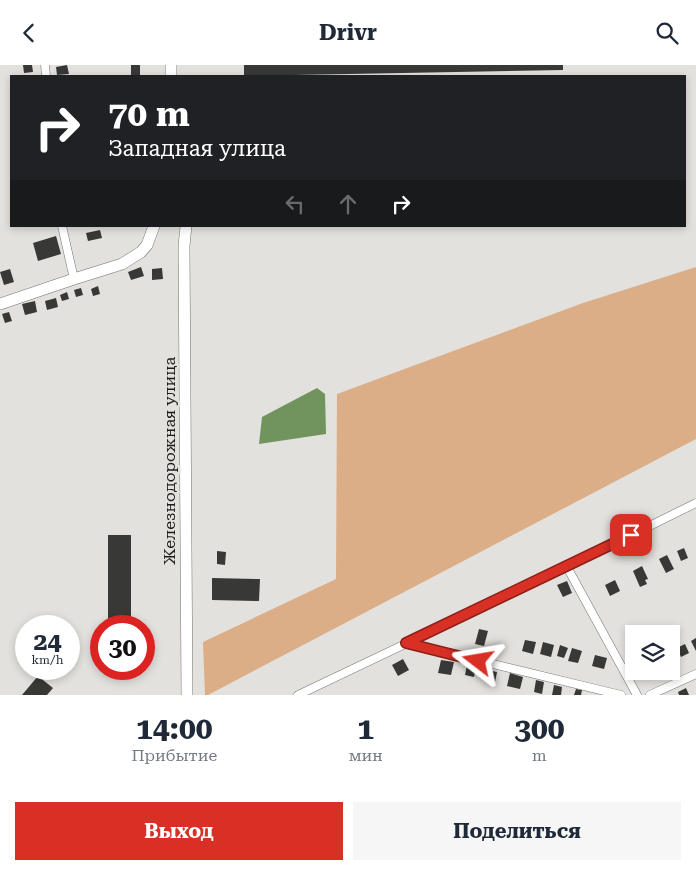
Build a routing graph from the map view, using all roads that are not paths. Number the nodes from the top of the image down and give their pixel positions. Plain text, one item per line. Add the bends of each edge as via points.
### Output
1 (62, 227) edge
2 (154, 227) edge
3 (186, 227) edge
4 (74, 279) junction
5 (0, 304) edge
6 (696, 503) edge
7 (567, 567) junction
8 (406, 643) junction
9 (696, 674) edge
10 (187, 695) edge
11 (298, 695) edge
12 (622, 695) edge
13 (638, 695) edge
14 (650, 695) edge

1 - 4 street
2 - 4 street via 147,245 130,260
3 - 10 street, Железнодорожная улица
4 - 5 street
6 - 7 street
7 - 8 street
7 - 13 street
8 - 11 street
8 - 12 street
9 - 14 street

